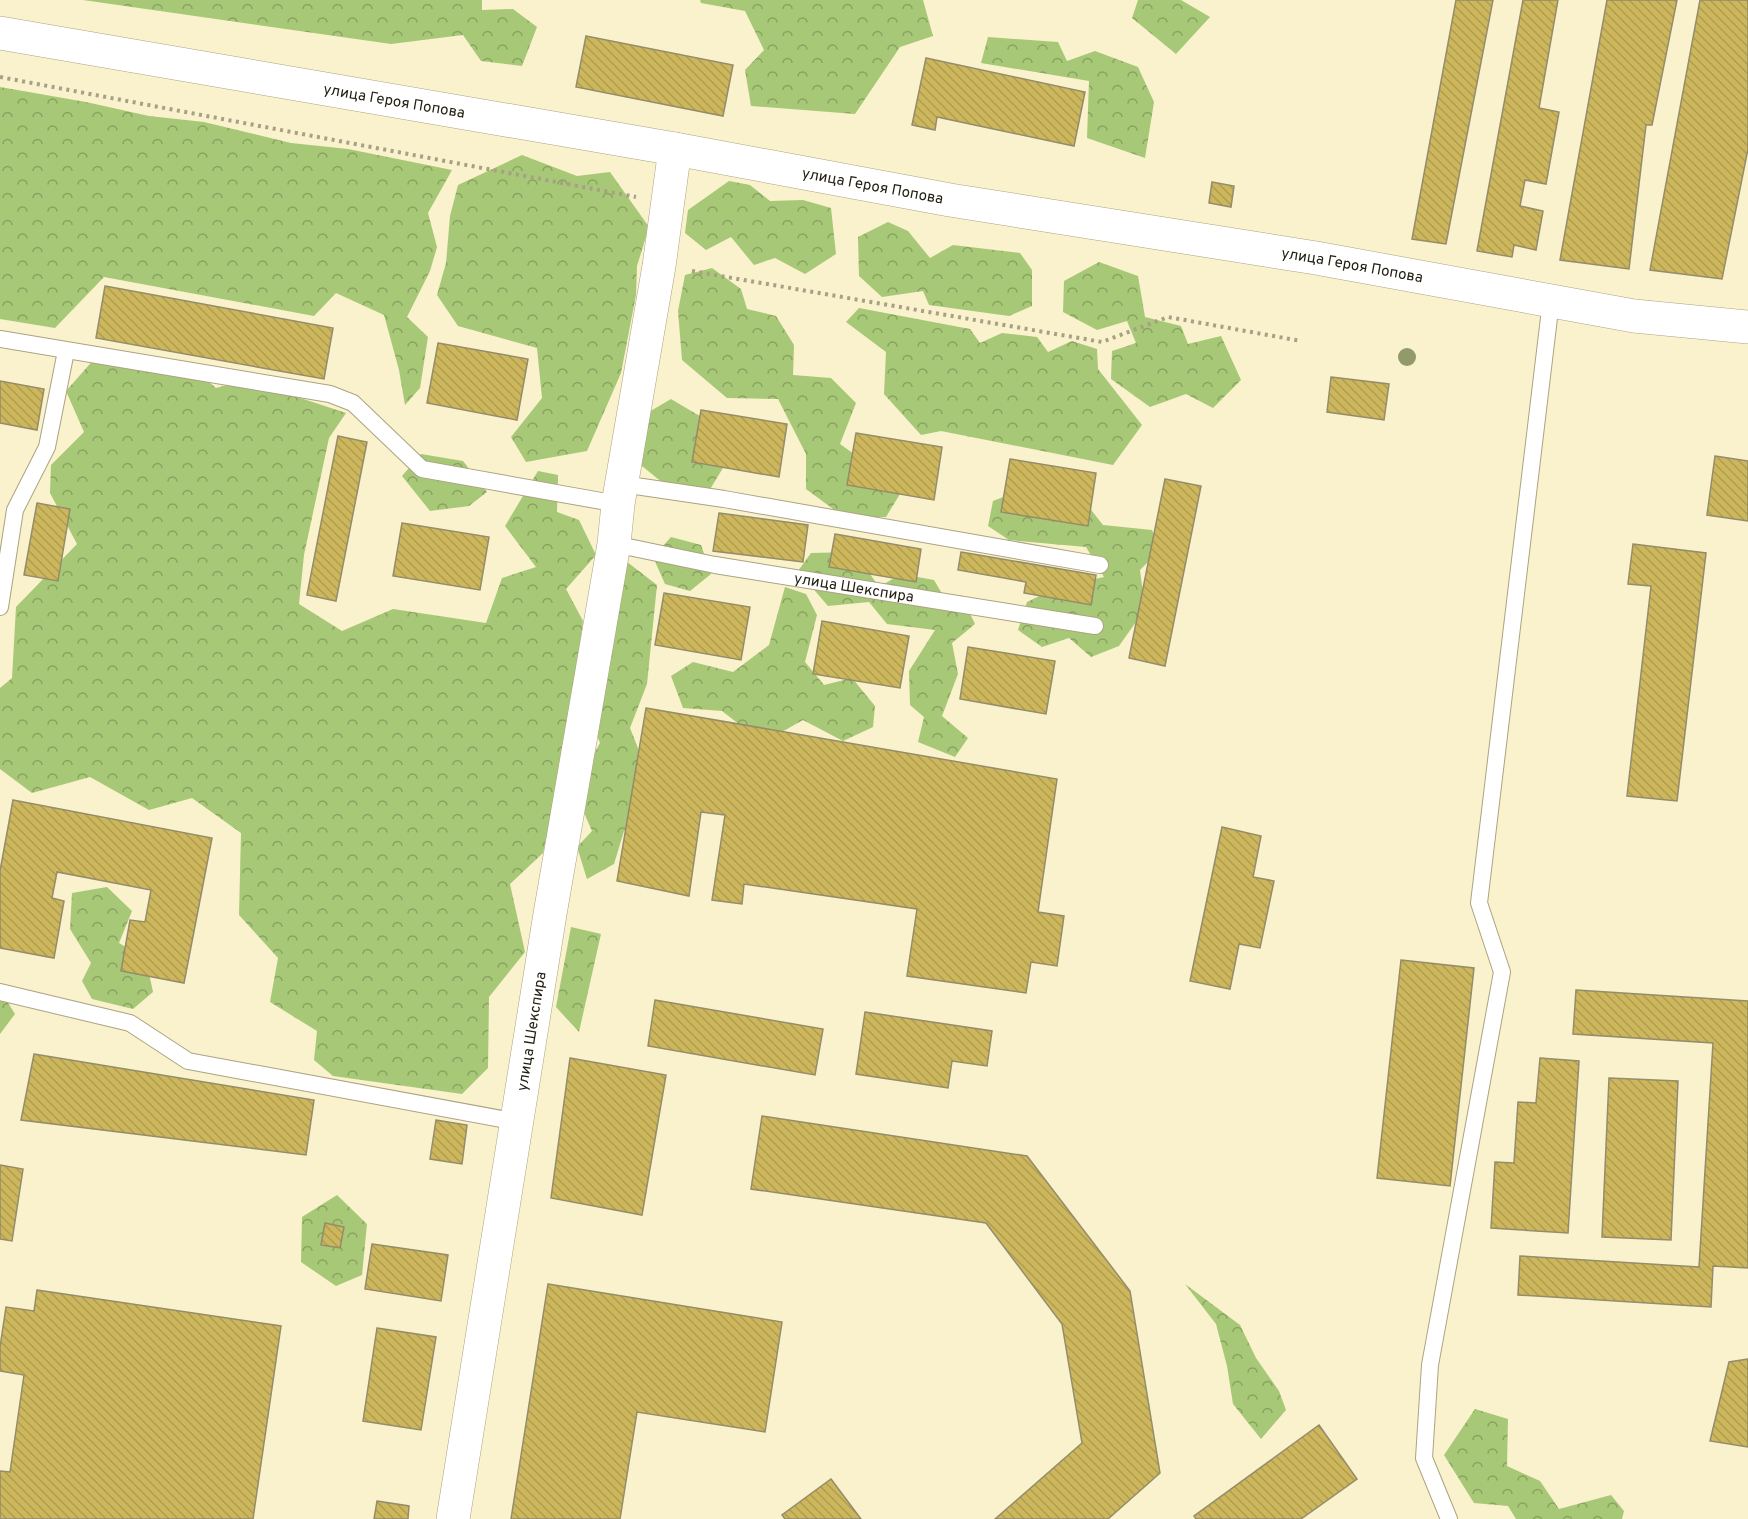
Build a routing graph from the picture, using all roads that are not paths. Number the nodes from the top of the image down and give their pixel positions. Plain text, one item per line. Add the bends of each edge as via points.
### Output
1 (0, 33) edge
2 (675, 149) junction
3 (1551, 301) junction
4 (1748, 327) edge
5 (0, 339) edge
6 (66, 351) junction
7 (620, 494) junction
8 (614, 544) junction
9 (1100, 566) dead end
10 (0, 607) edge
11 (1095, 626) dead end
12 (0, 992) edge
13 (518, 1122) junction
14 (453, 1519) edge
15 (1449, 1519) edge

1 - 2 street, улица Героя Попова
2 - 3 street, улица Героя Попова via 950,200 1316,258
2 - 7 street, улица Шекспира
3 - 4 street, улица Героя Попова via 1634,316
3 - 15 lane via 1479,903 1502,972 1430,1365 1424,1458
5 - 6 lane
6 - 7 lane via 330,394 353,403 422,469
6 - 10 lane via 47,447 15,510
7 - 8 street, улица Шекспира
7 - 9 lane via 723,499
8 - 11 lane, улица Шекспира via 715,565
8 - 13 street, улица Шекспира
12 - 13 lane via 130,1023 188,1061
13 - 14 street, улица Шекспира

